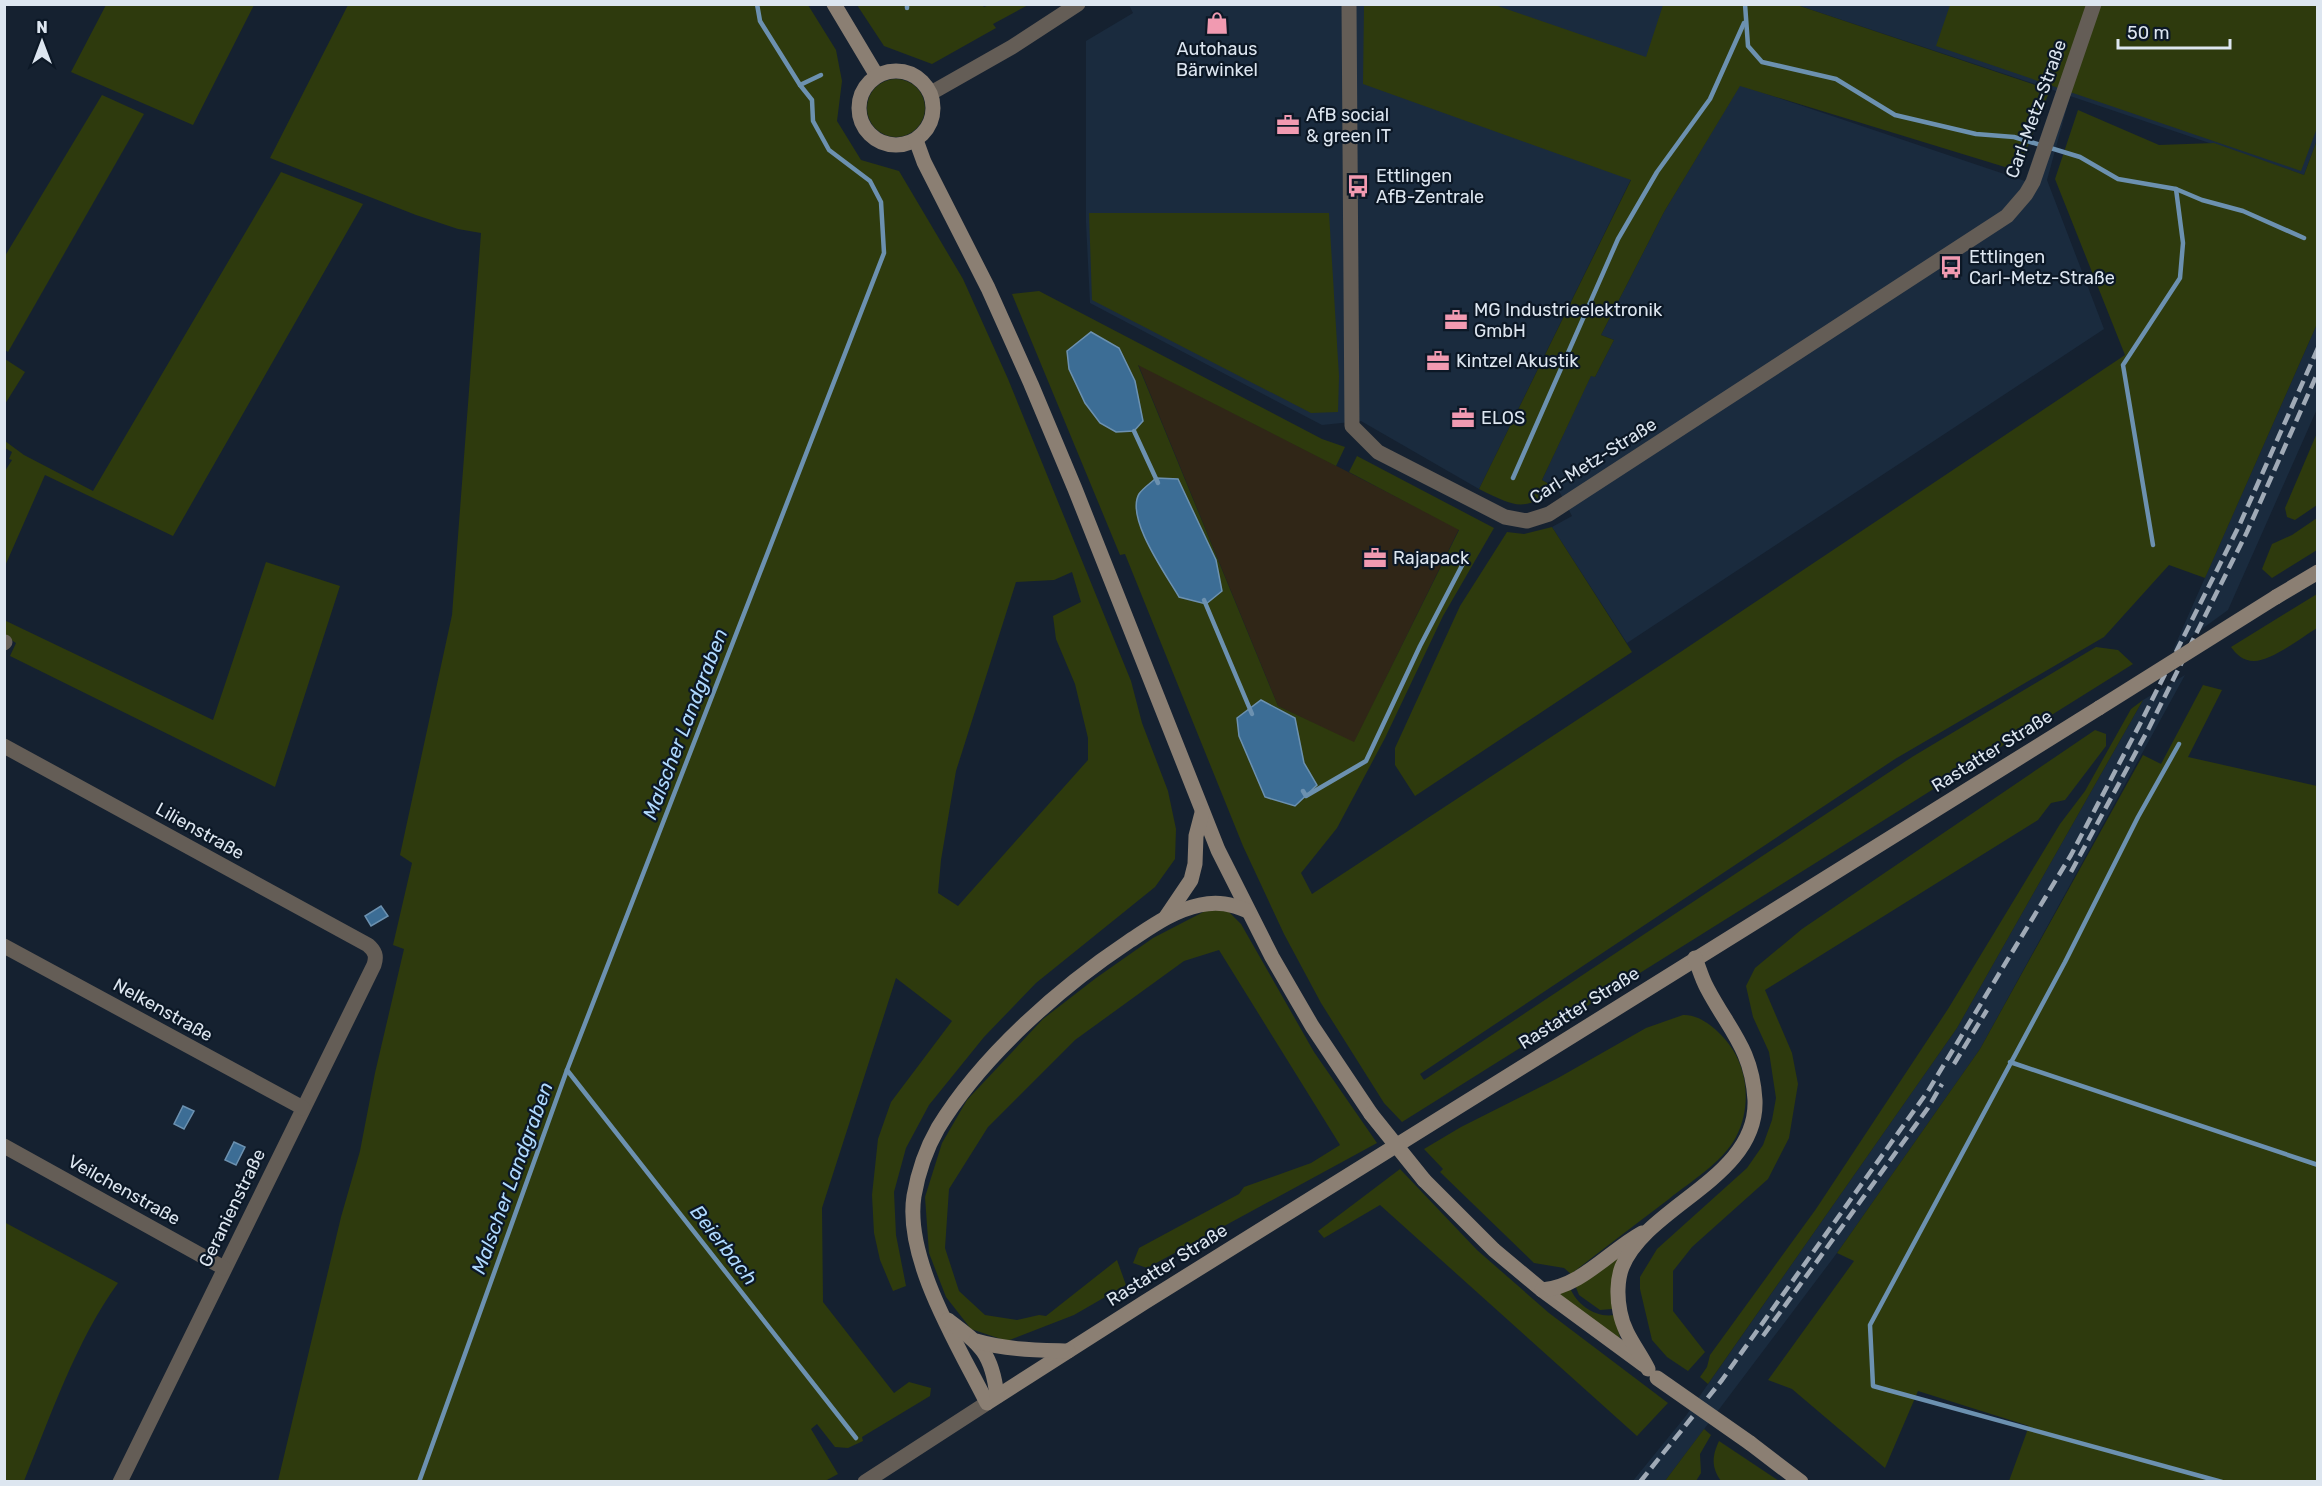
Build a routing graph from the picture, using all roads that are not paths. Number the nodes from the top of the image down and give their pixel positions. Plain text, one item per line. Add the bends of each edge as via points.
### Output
1 (834, 4) edge
2 (1078, 4) edge
3 (1349, 4) edge
4 (2094, 4) edge
5 (877, 76) junction
6 (931, 93) junction
7 (916, 141) junction
8 (2318, 572) edge
9 (4, 746) edge
10 (1202, 813) junction
11 (1248, 911) junction
12 (1166, 917) junction
13 (4, 945) edge
14 (375, 952) joint
15 (1695, 958) junction
16 (303, 1108) junction
17 (4, 1146) edge
18 (1654, 1227) junction
19 (224, 1269) junction
20 (1542, 1290) junction
21 (945, 1318) junction
22 (976, 1341) junction
23 (1068, 1351) junction
24 (1653, 1373) junction
25 (992, 1400) junction
26 (120, 1482) edge
27 (865, 1482) edge
28 (1801, 1482) edge

1 - 5 main road
2 - 6 street
3 - 4 street, Carl-Metz-Straße via 1352,426 1378,452 1515,520 1533,520 1549,514 2007,216 2026,194 2041,160
5 - 6 main road via 902,71 924,82
5 - 7 main road via 862,93 859,117 864,128 881,143 893,146
6 - 7 main road via 934,114
7 - 10 main road via 1031,384
8 - 15 main road, Rastatter Straße, bridge
9 - 14 street, Lilienstraße
10 - 11 main road
10 - 12 main road via 1191,879
11 - 12 main road via 1227,903 1209,904
11 - 20 main road, bridge via 1312,1026 1371,1114 1424,1180 1494,1250
12 - 21 main road via 1053,999 966,1087 938,1129 922,1162 914,1198 916,1241 927,1282
13 - 16 street, Nelkenstraße
14 - 16 street, Geranienstraße via 374,965
15 - 18 main road via 1707,987 1745,1050 1755,1102 1753,1117 1739,1149 1710,1182
15 - 23 main road, Rastatter Straße
16 - 19 street, Geranienstraße
17 - 19 street, Veilchenstraße
18 - 20 main road via 1623,1243 1586,1273 1553,1289
18 - 24 main road via 1632,1250 1619,1282 1623,1325
19 - 26 street, Geranienstraße
20 - 24 main road
21 - 22 main road
21 - 25 main road
22 - 23 main road via 998,1347
22 - 25 main road via 994,1372
23 - 25 main road, Rastatter Straße
24 - 28 main road, bridge
25 - 27 street, Rastatter Straße

